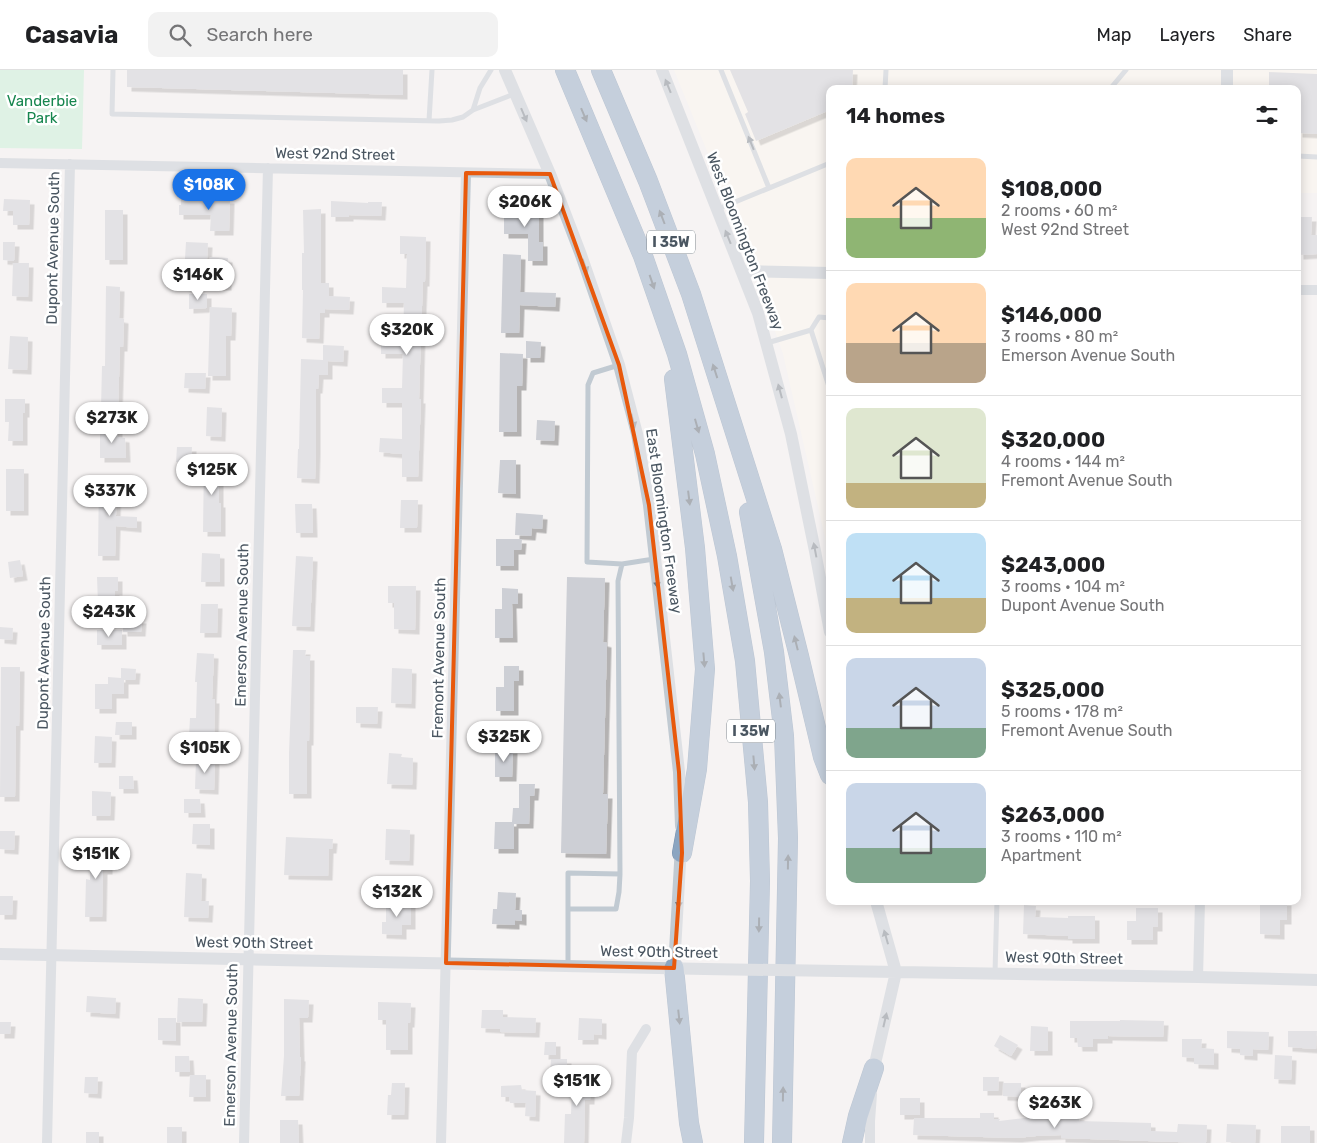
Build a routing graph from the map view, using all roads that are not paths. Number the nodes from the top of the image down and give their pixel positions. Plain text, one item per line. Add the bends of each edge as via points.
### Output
1 (113, 70) edge
2 (432, 70) edge
3 (491, 70) edge
4 (505, 70) edge
5 (565, 70) edge
6 (601, 70) edge
7 (662, 70) edge
8 (721, 70) edge
9 (886, 70) edge
10 (1126, 70) edge
11 (1227, 70) edge
12 (885, 85) edge
13 (1113, 85) edge
14 (1227, 85) edge
15 (515, 94) junction
16 (473, 110) junction
17 (429, 121) junction
18 (1301, 156) edge
19 (1317, 156) edge
20 (0, 163) edge
21 (70, 164) junction
22 (826, 165) edge
23 (268, 168) junction
24 (466, 173) junction
25 (550, 174) junction
26 (769, 188) junction
27 (717, 210) junction
28 (742, 271) junction
29 (826, 273) edge
30 (1301, 290) edge
31 (1317, 290) edge
32 (826, 318) edge
33 (668, 328) junction
34 (811, 330) junction
35 (766, 343) junction
36 (619, 365) junction
37 (826, 377) edge
38 (730, 417) junction
39 (655, 558) junction
40 (622, 564) junction
41 (825, 578) edge
42 (826, 765) edge
43 (682, 853) junction
44 (620, 874) junction
45 (877, 905) edge
46 (997, 905) edge
47 (1200, 905) edge
48 (568, 909) junction
49 (0, 954) edge
50 (52, 955) junction
51 (248, 959) junction
52 (446, 964) junction
53 (568, 966) junction
54 (674, 968) junction
55 (896, 972) junction
56 (995, 974) junction
57 (1198, 977) junction
58 (1317, 980) edge
59 (646, 1029) dead end
60 (874, 1068) junction
61 (47, 1143) edge
62 (244, 1143) edge
63 (441, 1143) edge
64 (626, 1143) edge
65 (693, 1143) edge
66 (754, 1143) edge
67 (782, 1143) edge
68 (852, 1143) edge
69 (870, 1143) edge

1 - 17 lane via 112,114
2 - 17 lane
3 - 16 lane via 480,88
4 - 15 street, East Bloomington Freeway
5 -> 33 highway, I 35W via 643,256
38 -> 6 highway, I 35W via 691,294
27 -> 7 street, West Bloomington Freeway
26 -> 8 lane
9 - 12 lane
10 - 13 lane
11 - 14 street
15 - 16 lane
15 -> 25 street, East Bloomington Freeway
16 - 17 lane via 452,120
18 - 19 lane
20 - 21 street, West 92nd Street
21 - 23 street, West 92nd Street
21 - 50 street, Dupont Avenue South
22 - 26 lane
23 - 24 street, West 92nd Street
23 - 51 street, Emerson Avenue South
24 - 25 street, West 92nd Street
24 - 52 street, Fremont Avenue South
25 -> 36 street, East Bloomington Freeway
26 - 27 lane
28 -> 27 street, West Bloomington Freeway
28 - 29 street
28 - 35 street, West Bloomington Freeway
30 - 31 street
32 - 34 lane via 819,317
33 -> 43 highway via 695,548 705,669 697,769
33 -> 66 highway, I 35W via 705,454 745,660 758,802 760,881
34 - 35 lane
34 - 37 lane
41 -> 35 street, West Bloomington Freeway
36 -> 39 street, East Bloomington Freeway via 637,434
36 - 40 lane via 593,373 588,385 587,562
42 -> 38 highway via 772,549
67 -> 38 highway, I 35W via 788,838 784,736 774,652
39 - 40 lane
39 -> 43 street, East Bloomington Freeway via 679,772
40 - 44 lane via 618,581
43 -> 54 street, East Bloomington Freeway
44 - 48 lane via 616,909
44 - 48 lane via 568,873
55 -> 45 street
46 - 56 lane
47 - 57 street
48 - 53 lane
49 - 50 street, West 90th Street
50 - 51 street, West 90th Street
50 - 61 street, Dupont Avenue South
51 - 52 street, West 90th Street
51 - 62 street, Emerson Avenue South
52 - 53 street, West 90th Street
52 - 63 street, Fremont Avenue South
53 - 54 street, West 90th Street
54 - 55 street, West 90th Street, bridge
54 -> 65 highway
55 - 56 street, West 90th Street
60 -> 55 street
56 - 57 street, West 90th Street
57 - 58 street, West 90th Street
59 - 64 street via 632,1052
60 - 68 highway
60 - 69 street

